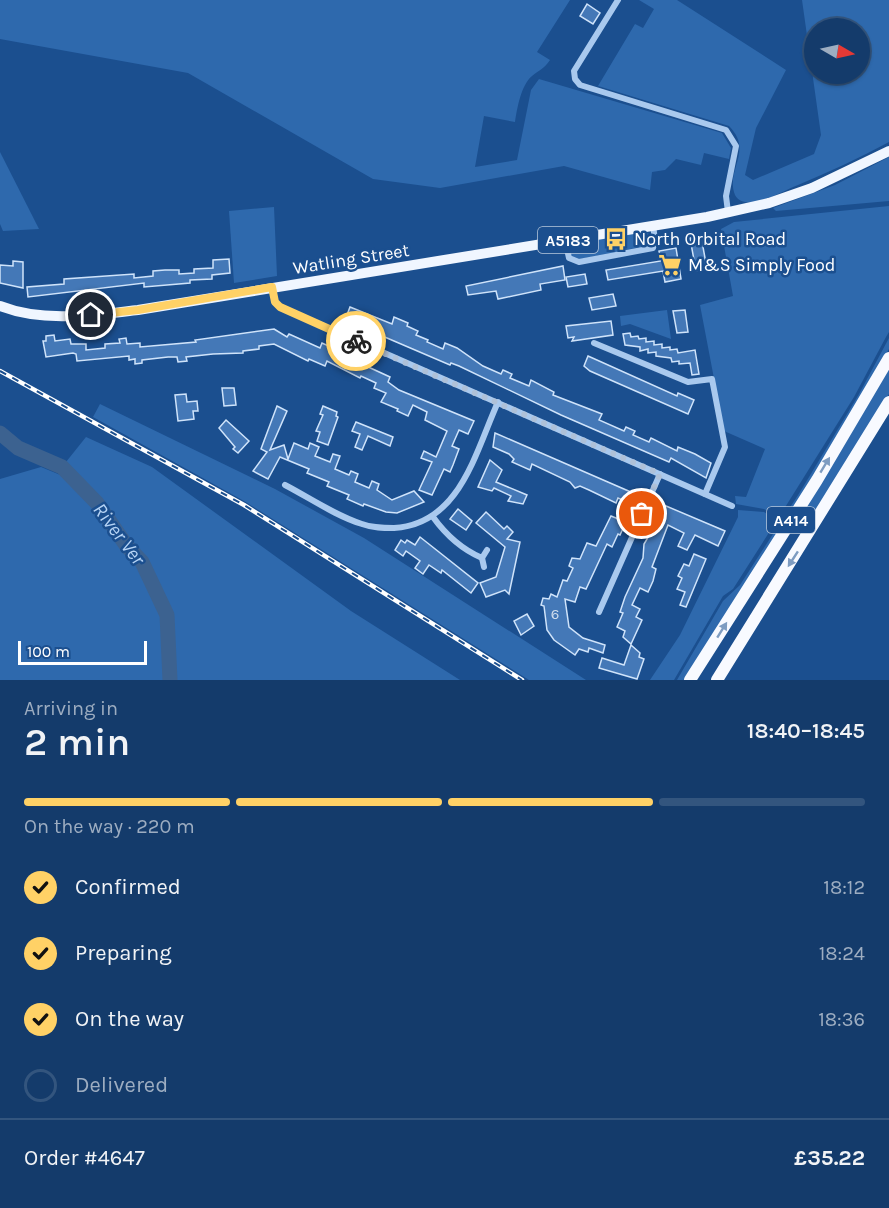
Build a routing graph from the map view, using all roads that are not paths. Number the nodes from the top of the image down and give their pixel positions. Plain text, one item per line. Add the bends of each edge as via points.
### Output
1 (618, 0) edge
2 (889, 151) edge
3 (728, 212) junction
4 (653, 225) junction
5 (565, 240) junction
6 (272, 287) junction
7 (0, 306) edge
8 (594, 343) dead end
9 (889, 358) edge
10 (498, 402) junction
11 (889, 402) edge
12 (660, 474) junction
13 (285, 485) dead end
14 (705, 494) junction
15 (732, 506) dead end
16 (433, 517) junction
17 (487, 550) dead end
18 (482, 558) junction
19 (484, 567) dead end
20 (599, 612) dead end
21 (690, 680) edge
22 (717, 680) edge

1 - 3 street via 574,71 574,79 580,85 726,130 736,146 726,196
2 - 3 main road, Watling Street / A5183 via 812,188
3 - 4 main road, Watling Street / A5183
4 - 5 main road, Watling Street / A5183
4 - 5 street via 653,248 584,261 569,258
5 - 6 main road, Watling Street / A5183
6 - 7 main road, Watling Street / A5183 via 91,315 42,316
6 - 10 street via 280,307
8 - 14 street via 688,382 712,379 725,447
21 -> 9 highway, A414
10 - 12 street
10 - 16 street via 462,484
11 -> 22 highway, A414
12 - 14 street
12 - 20 street
13 - 16 street via 371,527 407,527
14 - 15 street
16 - 18 street via 466,551
17 - 18 street
18 - 19 street

